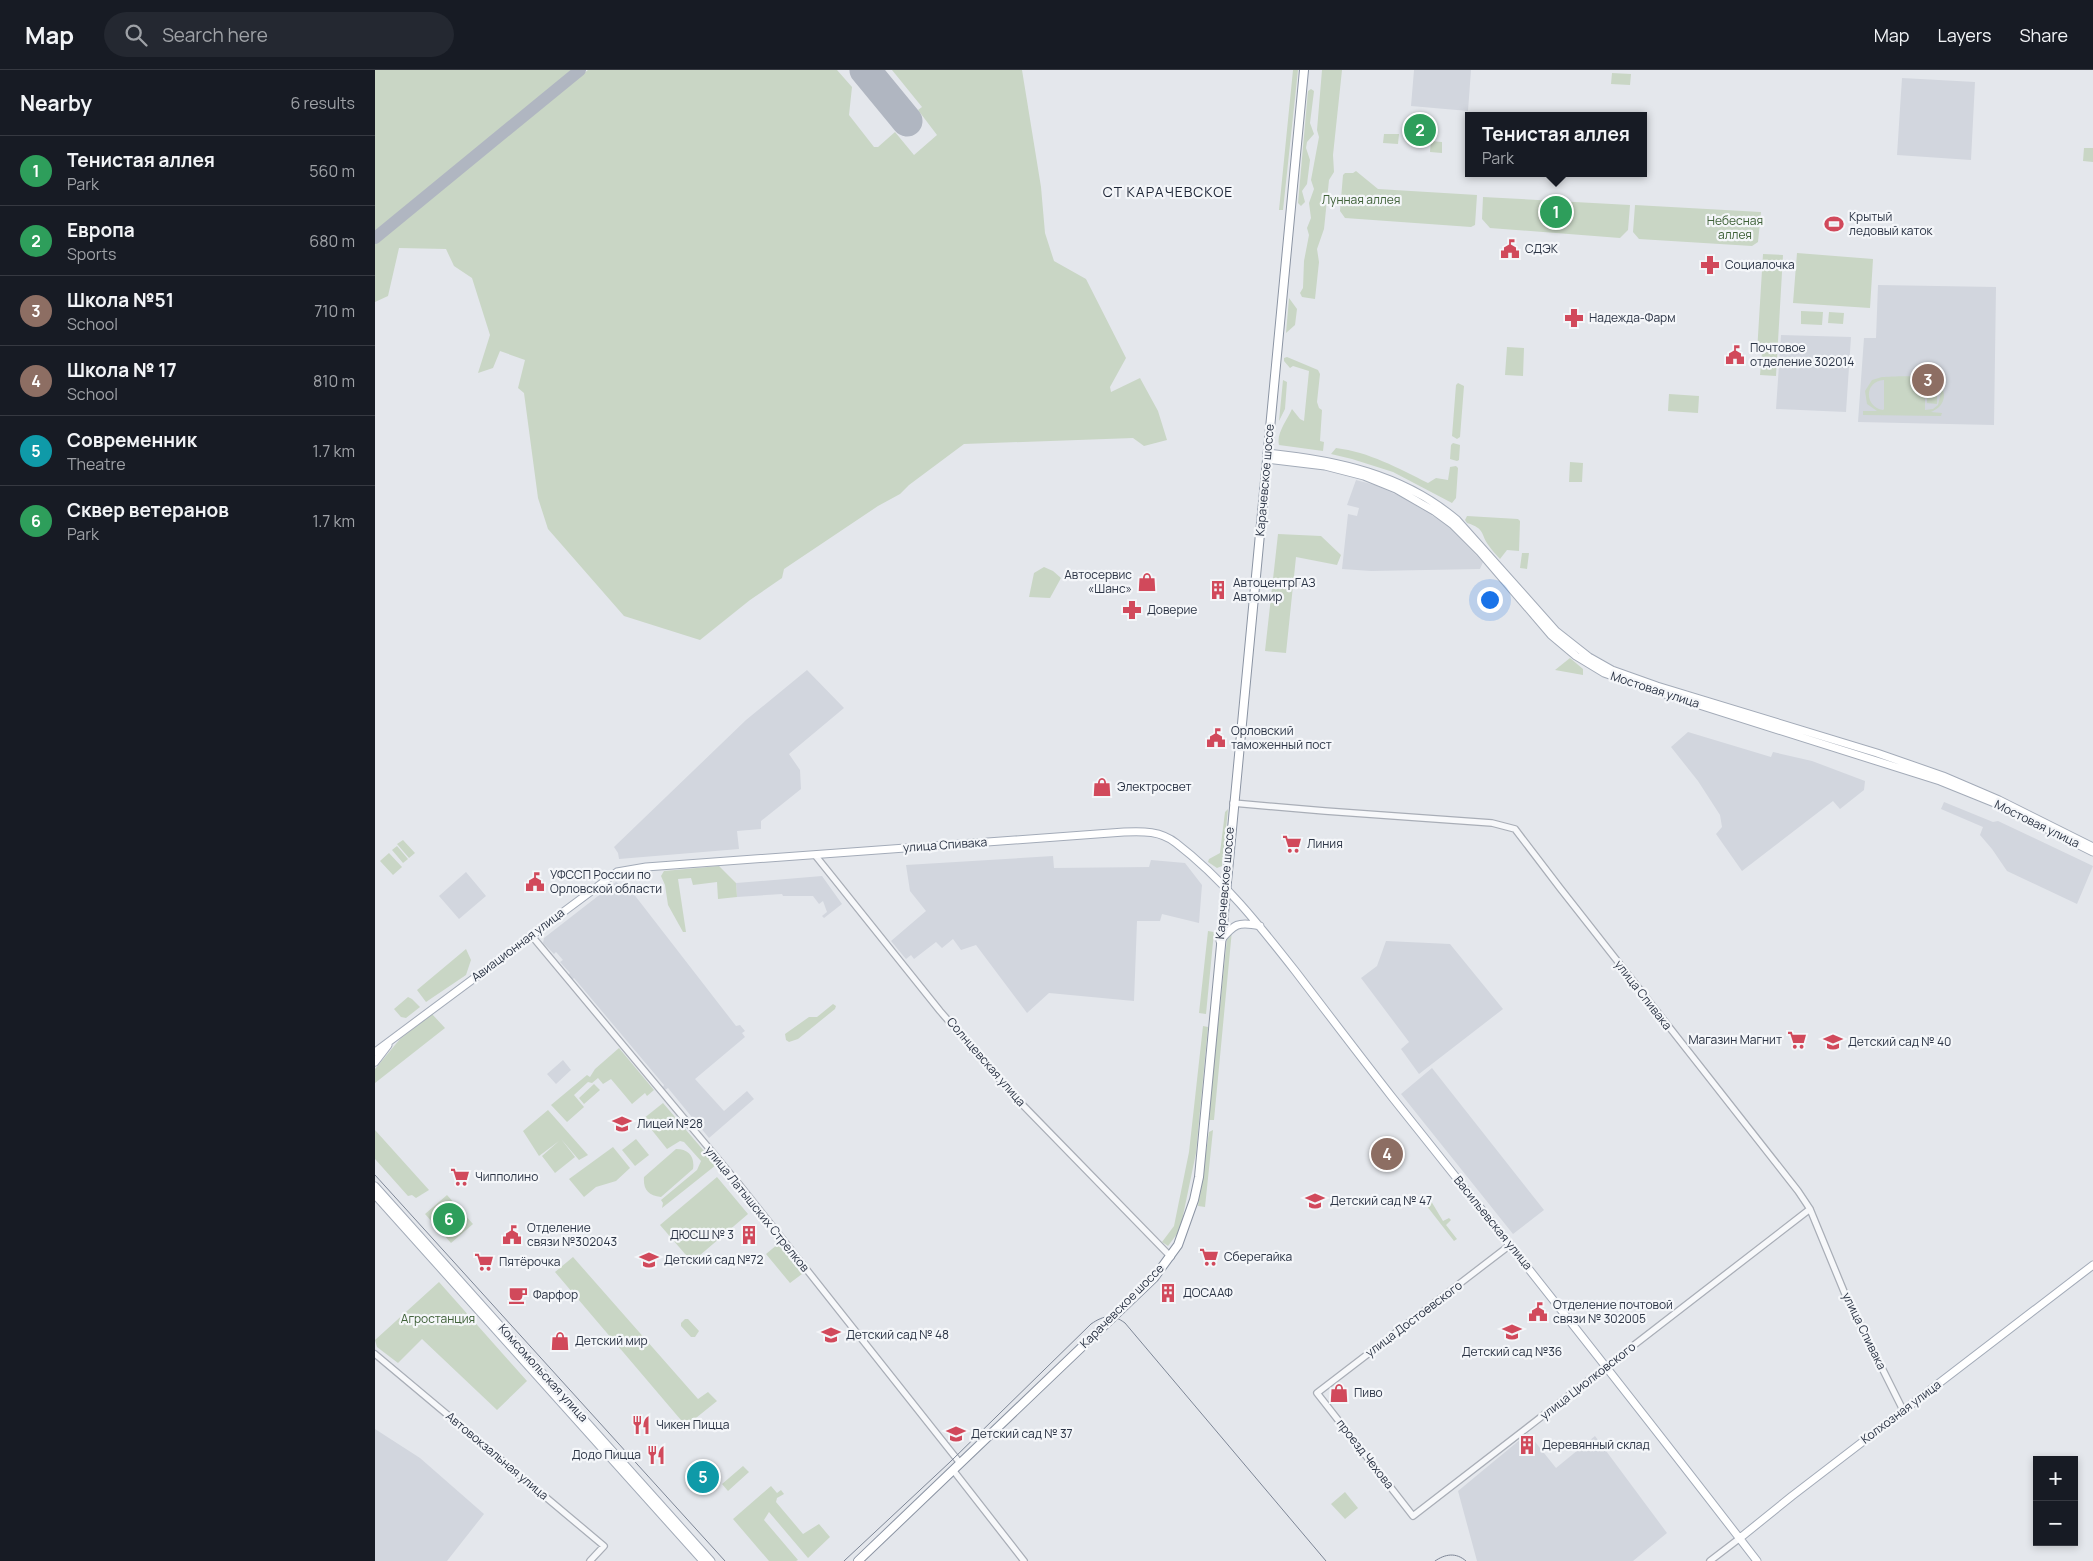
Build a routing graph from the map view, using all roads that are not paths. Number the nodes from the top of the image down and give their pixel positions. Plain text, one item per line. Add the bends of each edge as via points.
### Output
1 (1304, 70) edge
2 (1267, 456) junction
3 (1233, 803) junction
4 (2093, 847) edge
5 (2093, 852) edge
6 (815, 855) junction
7 (646, 868) joint
8 (1225, 888) junction
9 (1260, 926) junction
10 (531, 935) junction
11 (1220, 941) junction
12 (396, 1035) junction
13 (375, 1052) edge
14 (375, 1062) edge
15 (375, 1186) edge
16 (375, 1194) edge
17 (1810, 1209) junction
18 (1510, 1245) junction
19 (1171, 1256) junction
20 (2093, 1265) edge
21 (375, 1354) edge
22 (1607, 1367) junction
23 (1317, 1393) joint
24 (1903, 1410) junction
25 (960, 1464) junction
26 (953, 1470) junction
27 (1413, 1516) joint
28 (1739, 1538) junction
29 (590, 1561) edge
30 (703, 1561) edge
31 (711, 1561) edge
32 (858, 1561) edge
33 (1024, 1561) edge
34 (1710, 1561) edge
35 (1757, 1561) edge

1 - 2 highway, Карачевское шоссе
2 - 3 highway, Карачевское шоссе
2 - 4 main road, Мостовая улица via 1322,460 1369,471 1438,506 1457,520 1556,631 1612,670 1943,776
2 - 5 main road, Мостовая улица via 1365,476 1396,488 1434,511 1480,552 1551,635 1604,673 1940,781 1997,804
3 - 8 highway, Карачевское шоссе
3 - 17 street, улица Спивака via 1491,823 1515,829
6 - 7 main road, улица Спивака
6 - 8 main road, улица Спивака via 1149,832 1175,841
6 - 19 street, Солнцевская улица via 1012,1094
7 - 10 main road, Авиационная улица via 617,872
8 - 9 main road, Васильевская улица
8 - 11 highway, Карачевское шоссе
9 - 11 main road via 1238,924
9 - 18 main road, Васильевская улица
10 - 12 main road, Авиационная улица
10 - 25 street, улица Латышских Стрелков via 737,1183
11 - 19 highway, Карачевское шоссе via 1199,1177 1188,1220
12 - 13 main road, Авиационная улица
12 - 14 main road, Авиационная улица
15 - 31 main road, Комсомольская улица
16 - 30 main road, Комсомольская улица
17 - 22 street, улица Циолковского
17 - 24 street, улица Спивака via 1845,1294
18 - 22 main road, Васильевская улица
18 - 23 street, улица Достоевского
19 - 25 highway, Карачевское шоссе via 1135,1296
20 - 24 main road, Колхозная улица
21 - 29 street, Автовокзальная улица via 604,1546
22 - 27 street, улица Циолковского
22 - 28 main road, Васильевская улица
23 - 27 street, проезд Чехова
24 - 28 main road, Колхозная улица
25 - 26 highway, Карачевское шоссе
26 - 32 highway, Карачевское шоссе
26 - 33 street
28 - 34 street, Колхозная улица
28 - 35 main road, Васильевская улица

